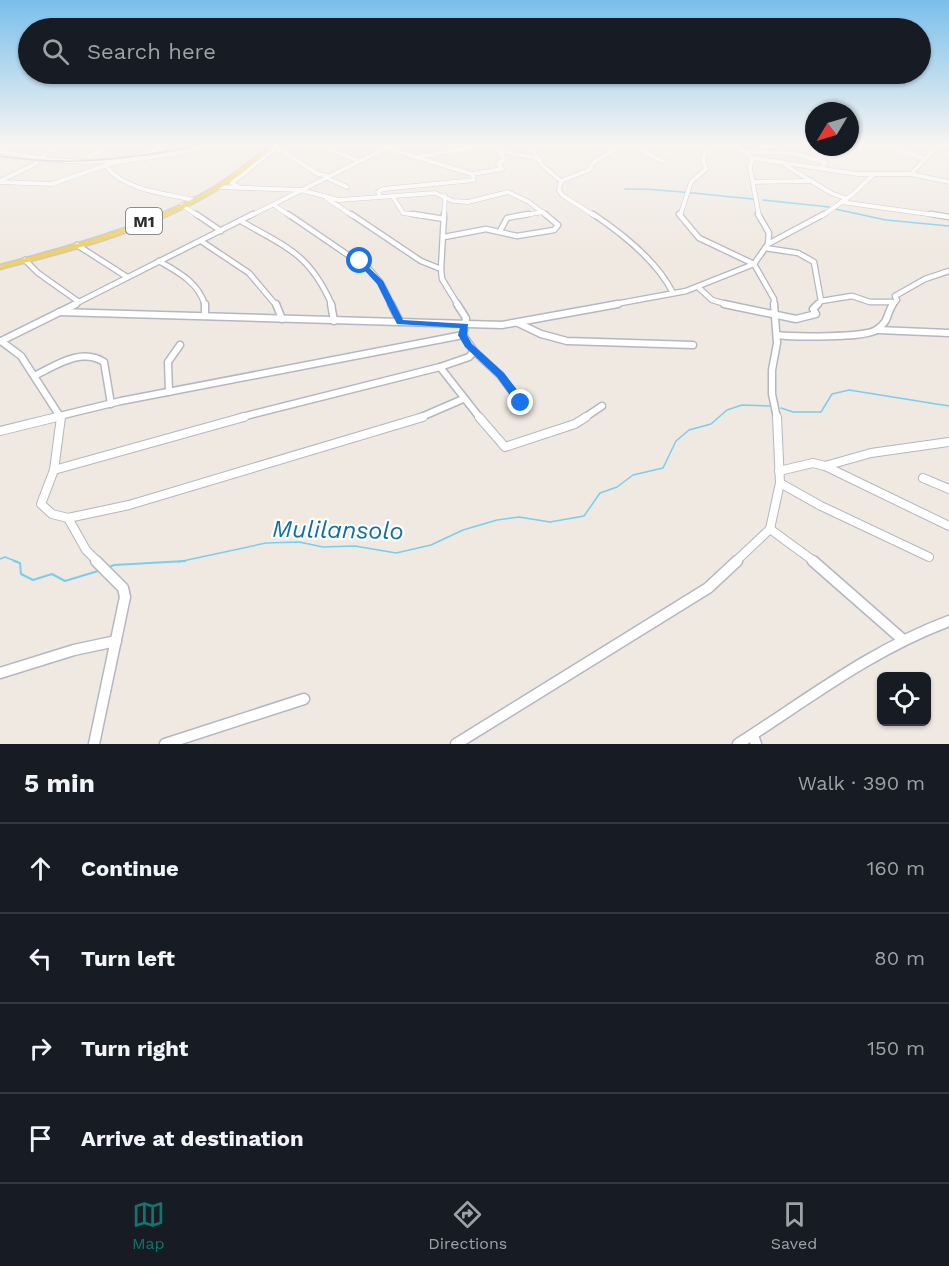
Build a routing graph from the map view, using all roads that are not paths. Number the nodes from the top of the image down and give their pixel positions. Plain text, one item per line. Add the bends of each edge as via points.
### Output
1 (59, 180) edge
2 (124, 180) edge
3 (229, 180) edge
4 (236, 180) edge
5 (323, 180) edge
6 (334, 180) edge
7 (474, 180) edge
8 (565, 180) edge
9 (694, 180) edge
10 (868, 180) edge
11 (561, 181) joint
12 (811, 181) joint
13 (0, 182) edge
14 (753, 182) joint
15 (218, 187) junction
16 (239, 187) junction
17 (347, 187) dead end
18 (301, 190) junction
19 (445, 196) junction
20 (380, 197) junction
21 (393, 197) junction
22 (326, 198) junction
23 (847, 199) junction
24 (193, 200) junction
25 (841, 202) junction
26 (182, 205) junction
27 (274, 205) junction
28 (445, 212) junction
29 (543, 212) junction
30 (428, 217) junction
31 (949, 217) edge
32 (444, 219) junction
33 (242, 221) junction
34 (221, 231) junction
35 (500, 231) junction
36 (444, 237) junction
37 (201, 241) junction
38 (77, 245) junction
39 (767, 246) junction
40 (25, 260) junction
41 (159, 261) junction
42 (754, 264) junction
43 (0, 267) edge
44 (441, 269) junction
45 (949, 271) edge
46 (127, 277) junction
47 (698, 287) junction
48 (673, 293) junction
49 (821, 301) junction
50 (79, 302) junction
51 (895, 303) junction
52 (59, 312) junction
53 (205, 315) junction
54 (775, 315) junction
55 (282, 319) junction
56 (334, 321) junction
57 (400, 322) junction
58 (518, 323) junction
59 (465, 326) junction
60 (876, 330) junction
61 (949, 333) edge
62 (463, 335) junction
63 (777, 335) junction
64 (0, 341) edge
65 (180, 345) dead end
66 (693, 345) dead end
67 (474, 351) junction
68 (440, 367) junction
69 (33, 376) junction
70 (168, 392) junction
71 (463, 399) junction
72 (521, 403) dead end
73 (111, 404) junction
74 (602, 406) dead end
75 (61, 417) junction
76 (0, 431) edge
77 (949, 442) edge
78 (825, 466) junction
79 (54, 470) junction
80 (779, 471) junction
81 (923, 478) dead end
82 (780, 483) junction
83 (949, 489) edge
84 (68, 518) junction
85 (949, 526) edge
86 (770, 529) junction
87 (929, 557) dead end
88 (949, 621) edge
89 (902, 639) junction
90 (116, 641) junction
91 (0, 674) edge
92 (303, 699) dead end
93 (754, 740) edge
94 (94, 744) edge
95 (165, 744) edge
96 (456, 744) edge
97 (738, 744) edge

1 - 13 street via 45,184
2 - 24 street
3 - 15 main road, M1
4 - 16 street via 232,183
5 - 18 street
6 - 17 street
7 - 20 street via 383,189 378,192
8 - 11 street
9 - 42 street via 679,215 699,238
10 - 23 street
11 - 48 street via 562,195 613,227 664,275
12 - 14 street
12 - 23 street
14 - 39 street via 759,218 770,236
15 - 16 street
15 - 24 main road, M1
16 - 18 street
18 - 22 street
18 - 27 street
19 - 21 street via 435,193
19 - 28 street
19 - 29 street via 468,202 508,192
20 - 21 street
20 - 22 street
21 - 30 street via 403,213
22 - 44 street via 421,261
23 - 25 street
24 - 26 main road, M1
25 - 31 street
25 - 39 street
26 - 34 street
26 - 38 main road, M1
27 - 33 street
27 - 57 street via 370,270 381,283
28 - 30 street
28 - 32 street
29 - 35 street via 507,218
29 - 35 street via 558,228 517,236
30 - 32 street
32 - 36 street
33 - 34 street
33 - 56 street via 303,258 322,283
34 - 37 street
35 - 36 street via 482,229
36 - 44 street
37 - 41 street
37 - 55 street via 257,281
38 - 40 main road, M1
38 - 46 street
39 - 42 street
39 - 49 street via 814,262
40 - 43 main road, M1
40 - 50 street
41 - 46 street
41 - 53 street via 198,288
42 - 47 street
42 - 54 street via 769,288
44 - 59 street via 442,279 466,318
45 - 51 street via 895,296
46 - 50 street
47 - 48 street
47 - 54 street via 718,302
48 - 58 street
49 - 51 street via 852,296 870,302
49 - 54 street via 813,309 816,314 796,319
50 - 52 street
51 - 60 street via 889,319
52 - 53 street
52 - 64 street
53 - 55 street
54 - 63 street
55 - 56 street
56 - 57 street
57 - 59 street
58 - 59 street
58 - 66 street via 567,341
59 - 62 street
60 - 61 street
60 - 63 street via 797,338
62 - 67 street
62 - 70 street
63 - 80 street via 772,394 779,427
64 - 69 street via 21,356
65 - 70 street via 168,362
67 - 68 street via 469,357
67 - 72 street via 500,375
68 - 71 street
68 - 79 street
69 - 73 street via 85,355 96,356 104,362
69 - 75 street
70 - 73 street
71 - 74 street via 505,447 576,424
71 - 84 street via 418,420 300,457
73 - 75 street
75 - 76 street
75 - 79 street
77 - 78 street via 871,453
78 - 80 street via 813,463
78 - 85 street
79 - 84 street via 41,504 52,514
80 - 82 street
81 - 83 street
82 - 86 street
82 - 87 street
84 - 90 street via 86,550 123,588 125,597
86 - 89 street via 830,573
86 - 96 street via 708,588
88 - 89 street
89 - 93 street via 819,689
90 - 91 street
90 - 94 street
92 - 95 street
93 - 97 street

